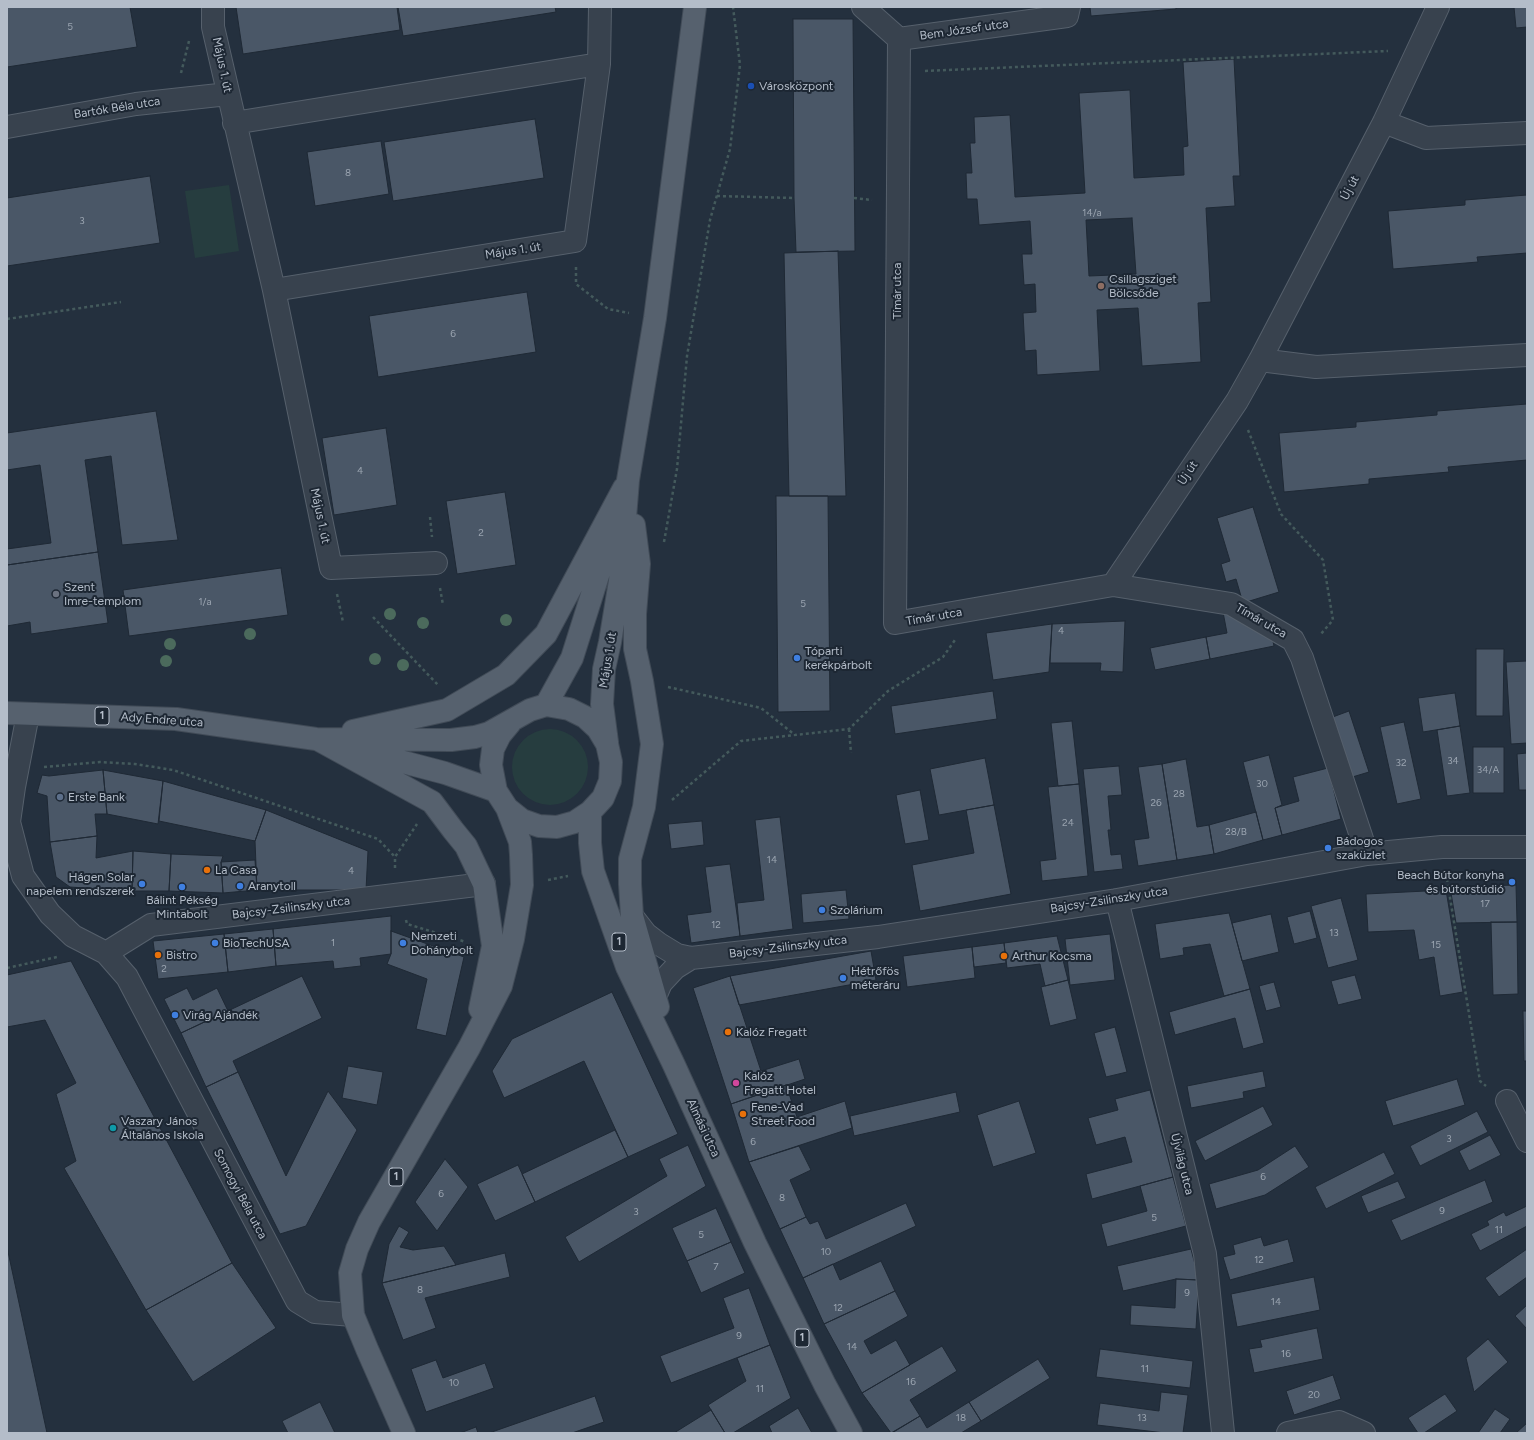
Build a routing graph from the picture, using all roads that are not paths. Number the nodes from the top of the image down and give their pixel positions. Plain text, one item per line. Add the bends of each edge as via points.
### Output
1 (212, 7) edge
2 (600, 7) edge
3 (695, 7) edge
4 (863, 7) edge
5 (1069, 7) edge
6 (1438, 7) edge
7 (899, 39) junction
8 (599, 64) junction
9 (228, 94) junction
10 (1384, 122) junction
11 (234, 123) junction
12 (7, 127) edge
13 (1527, 133) edge
14 (274, 290) junction
15 (1527, 355) edge
16 (1260, 360) junction
17 (628, 480) junction
18 (436, 563) dead end
19 (1113, 585) junction
20 (546, 705) junction
21 (18, 714) edge
22 (511, 722) junction
23 (316, 739) junction
24 (607, 744) junction
25 (502, 800) junction
26 (590, 812) junction
27 (1527, 847) edge
28 (1367, 854) junction
29 (484, 884) junction
30 (1118, 900) junction
31 (632, 916) junction
32 (106, 953) junction
33 (691, 958) junction
34 (655, 997) junction
35 (469, 1048) junction
36 (674, 1065) junction
37 (1507, 1101) road end
38 (1527, 1141) edge
39 (353, 1315) junction
40 (404, 1433) edge
41 (851, 1433) edge
42 (1223, 1433) edge
43 (1288, 1433) edge
44 (1364, 1433) edge

1 - 9 street, Május 1. út via 213,27
2 - 8 street
3 - 17 main road, Május 1. út via 655,318
4 - 7 street
5 - 7 street, Bem József utca via 1067,16
6 - 10 street, Új út
7 - 19 street, Tímár utca via 895,623
8 - 11 street
8 - 14 street, Május 1. út via 575,241
9 - 11 street, Május 1. út
9 - 12 street, Bartók Béla utca via 136,104
10 - 13 street via 1426,138
10 - 16 street, Új út
11 - 14 street, Május 1. út
14 - 18 street, Május 1. út via 331,568
15 - 16 street via 1316,367
16 - 19 street, Új út via 1237,401
17 - 20 main road, Május 1. út via 572,658
17 - 23 main road via 546,634 506,675 448,710
17 - 24 main road, Május 1. út via 620,581 604,669 602,704
17 - 31 main road via 639,564 635,649 652,744 644,807 630,859
19 - 28 street, Tímár utca via 1231,604 1293,640 1302,658
20 - 22 main road, 1 via 530,710
20 - 24 main road, 1 via 569,709 585,717 598,729
21 - 23 main road, Ady Endre utca / 1 via 176,719
21 - 32 street via 14,787 9,822 23,876 50,914 73,936
22 - 23 main road, 1 via 489,733 451,740
22 - 25 main road, 1 via 500,734 493,750 491,765
23 - 25 main road, 1 via 444,773
23 - 29 main road, 1 via 432,802 466,846
24 - 26 main road, 1 via 611,762 610,781 603,798
25 - 26 main road, 1 via 522,820 539,826 557,827 575,822
25 - 35 main road, 1 via 520,842 522,885 513,939 501,986
26 - 36 main road, Almási utca / 1 via 593,871 627,967
27 - 28 street, Bajcsy-Zsilinszky utca via 1442,847
28 - 30 street, Bajcsy-Zsilinszky utca
29 - 32 street, Bajcsy-Zsilinszky utca via 151,925
29 - 35 main road, 1 via 493,946 483,1001
30 - 33 street, Bajcsy-Zsilinszky utca via 878,937
30 - 42 street, Újvilág utca via 1205,1254
31 - 33 street, Bajcsy-Zsilinszky utca via 646,934 659,944 677,955
31 - 34 main road
32 - 39 street, Somogyi Béla utca via 127,978 297,1301 315,1312
33 - 34 street, Bajcsy-Zsilinszky utca via 675,968 661,983
34 - 36 main road
35 - 39 main road, 1 via 369,1222 357,1249 350,1273
36 - 41 main road, Almási utca / 1 via 755,1243
37 - 38 street
39 - 40 main road, 1
43 - 44 street via 1339,1422

